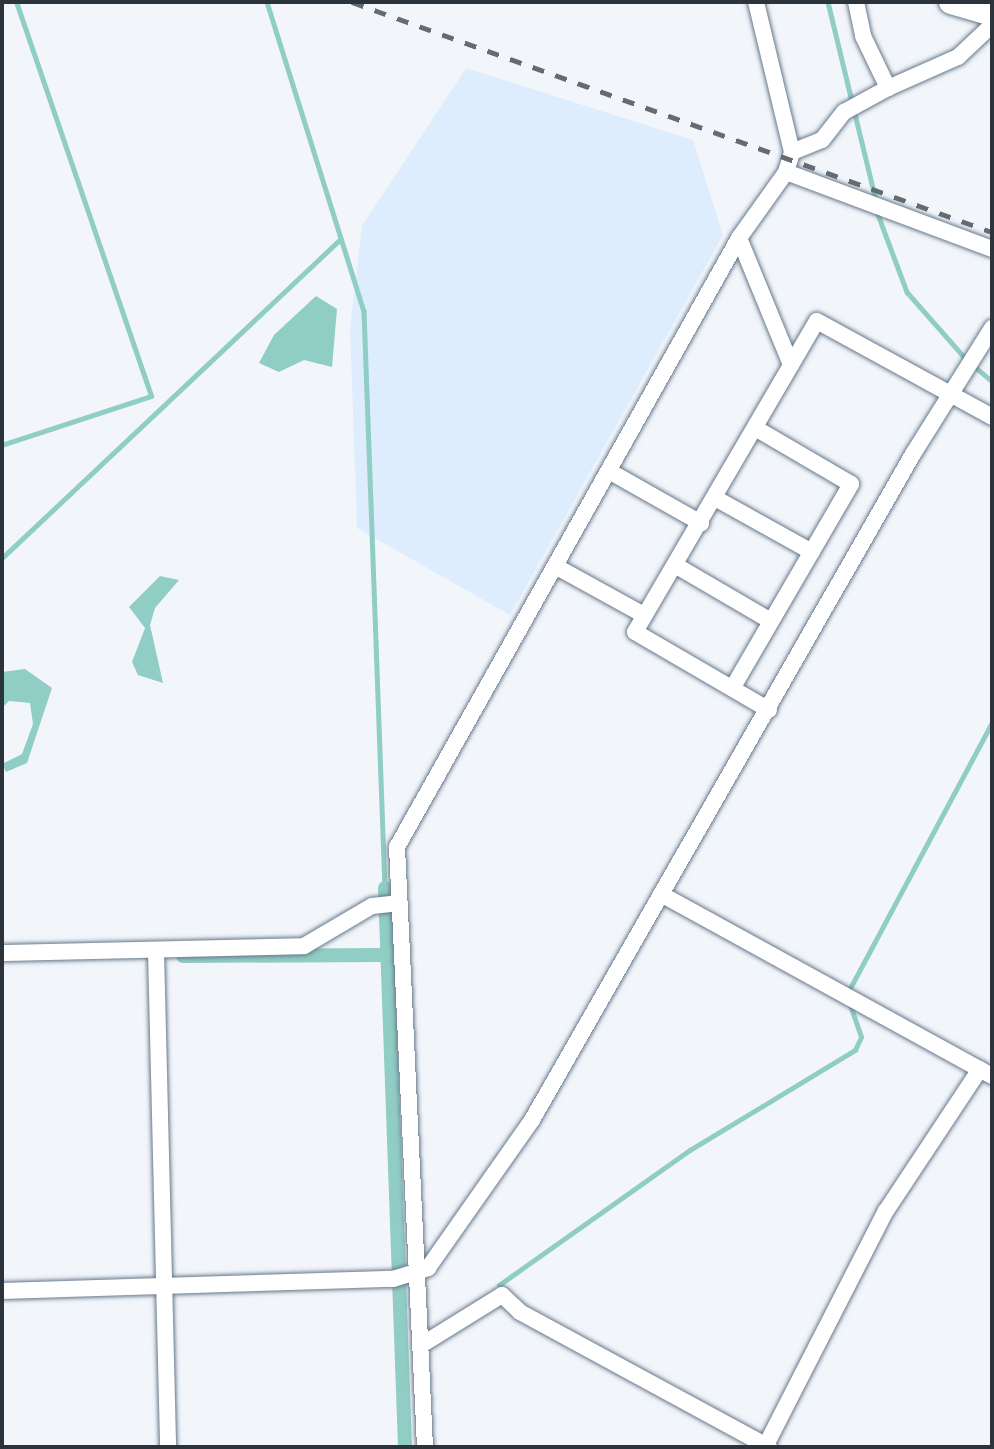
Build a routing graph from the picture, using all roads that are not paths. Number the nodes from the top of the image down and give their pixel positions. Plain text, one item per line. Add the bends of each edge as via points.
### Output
1 (756, 2) edge
2 (856, 2) edge
3 (951, 2) edge
4 (992, 14) edge
5 (992, 25) edge
6 (888, 88) junction
7 (792, 152) junction
8 (786, 172) junction
9 (739, 238) junction
10 (992, 249) edge
11 (992, 328) edge
12 (790, 366) junction
13 (950, 393) junction
14 (992, 416) edge
15 (755, 428) junction
16 (609, 471) junction
17 (715, 498) junction
18 (701, 523) junction
19 (812, 552) junction
20 (675, 565) junction
21 (555, 566) junction
22 (644, 615) junction
23 (771, 621) junction
24 (733, 687) junction
25 (769, 710) junction
26 (661, 894) junction
27 (400, 903) junction
28 (156, 951) junction
29 (2, 953) edge
30 (986, 1072) edge
31 (415, 1276) junction
32 (162, 1288) junction
33 (2, 1291) edge
34 (423, 1344) junction
35 (167, 1447) edge
36 (425, 1447) edge
37 (767, 1447) edge

1 - 7 street
2 - 6 street via 863,36
3 - 4 main road
5 - 6 street via 958,57
6 - 7 street via 844,112 822,140
7 - 8 street
8 - 9 street
8 - 10 street
9 - 12 street
9 - 16 street
11 - 13 street
12 - 13 street via 817,321
12 - 15 street
13 - 14 street
13 - 25 street
15 - 17 street
15 - 19 street via 851,484
16 - 18 street
16 - 21 street
17 - 18 street
17 - 19 street
18 - 20 street
19 - 23 street
20 - 22 street
20 - 23 street
21 - 22 street
21 - 27 street via 397,847
22 - 24 street via 635,632
23 - 24 street
24 - 25 street
25 - 26 street
26 - 30 street
26 - 31 street via 495,1181 428,1268
27 - 28 street via 372,906 304,946
27 - 31 street
28 - 29 street
28 - 32 street
30 - 37 street via 887,1211
31 - 32 street
31 - 34 street
32 - 33 street
32 - 35 street
34 - 36 street
34 - 37 street via 502,1295 520,1312

